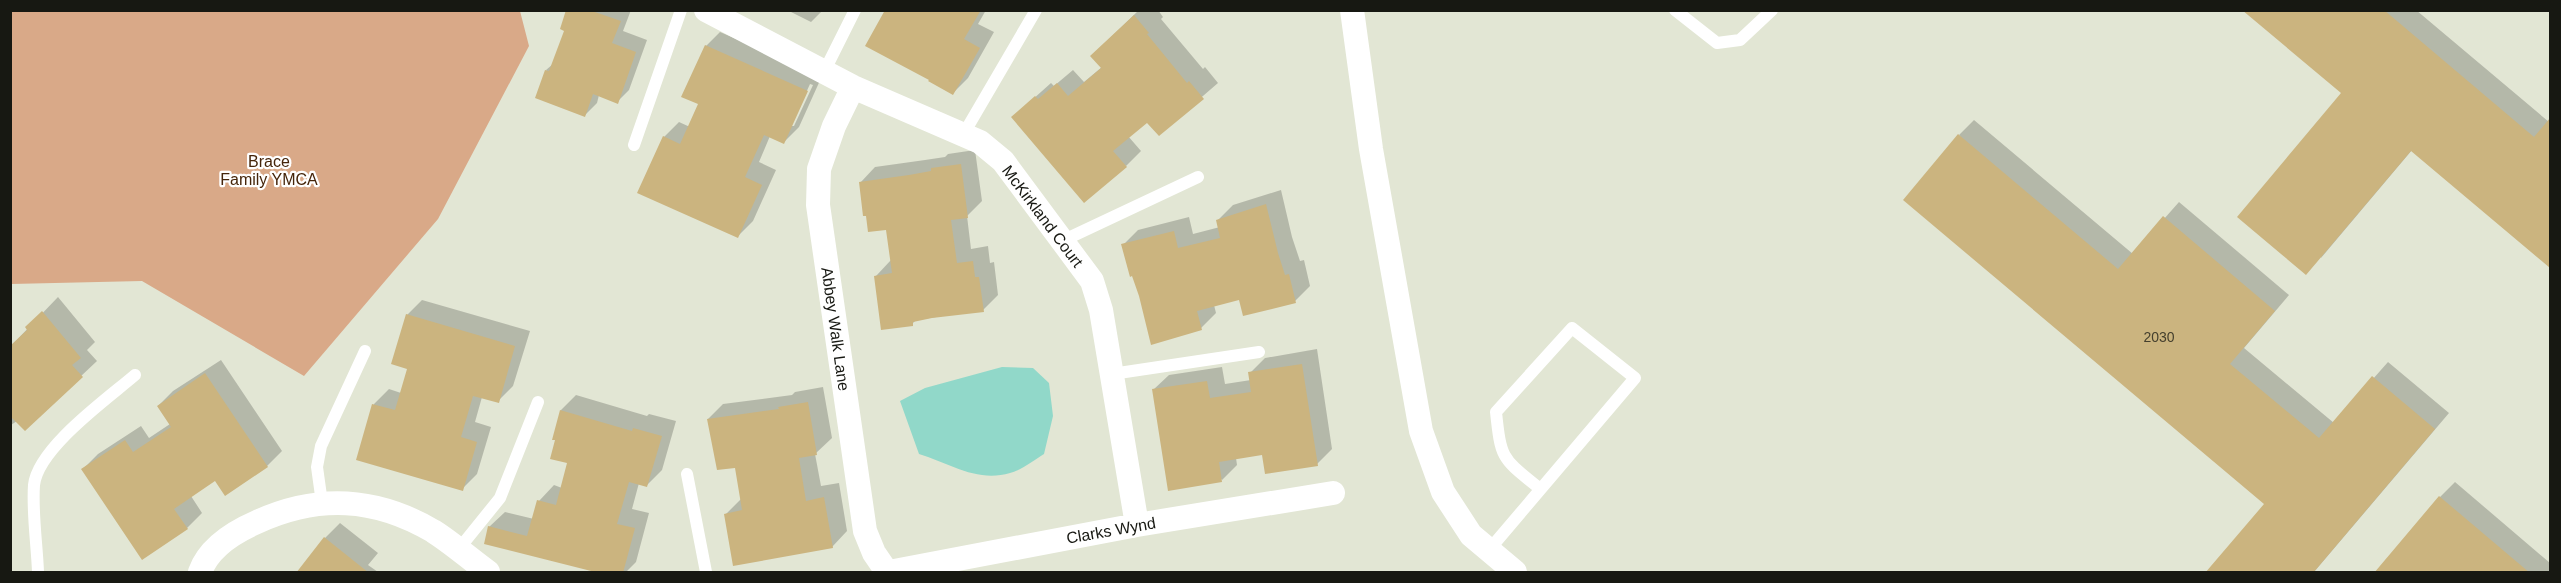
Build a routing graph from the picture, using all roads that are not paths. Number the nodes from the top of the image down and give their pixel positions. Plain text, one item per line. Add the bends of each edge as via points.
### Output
1 (681, 10) edge
2 (706, 10) edge
3 (855, 10) edge
4 (1036, 10) edge
5 (1352, 10) edge
6 (1675, 10) edge
7 (1772, 10) edge
8 (825, 72) junction
9 (853, 87) junction
10 (963, 135) junction
11 (634, 145) dead end
12 (1198, 177) dead end
13 (1062, 241) junction
14 (365, 351) dead end
15 (1259, 352) dead end
16 (1112, 374) junction
17 (135, 375) dead end
18 (538, 402) dead end
19 (687, 474) dead end
20 (1539, 489) junction
21 (1334, 493) dead end
22 (322, 503) junction
23 (1137, 525) junction
24 (458, 550) junction
25 (1489, 550) junction
26 (38, 573) edge
27 (200, 573) edge
28 (488, 573) edge
29 (706, 573) edge
30 (888, 573) edge
31 (1515, 573) edge

1 - 11 lane
2 - 8 street, McKirkland Court
3 - 8 lane
4 - 10 lane
5 - 25 street via 1371,149 1421,430 1443,492 1471,535
6 - 7 lane via 1717,43 1740,40
8 - 9 street, McKirkland Court
9 - 10 street, McKirkland Court
9 - 30 street, Abbey Walk Lane via 819,169 818,205 865,531 874,554
10 - 13 street, McKirkland Court via 980,142 1003,161
12 - 13 lane
13 - 16 street, McKirkland Court via 1092,281
14 - 22 lane via 321,446 317,467
15 - 16 lane
16 - 23 street, McKirkland Court
17 - 26 lane via 53,447 42,463 34,484
18 - 24 lane via 500,498
19 - 29 lane
20 - 20 lane via 1635,378 1572,328 1496,412 1500,449 1509,464
20 - 25 lane
21 - 23 street, Clarks Wynd
22 - 24 street via 357,502 379,508 425,528
22 - 27 street via 273,514 225,538
23 - 30 street, Clarks Wynd
24 - 28 street
25 - 31 street

